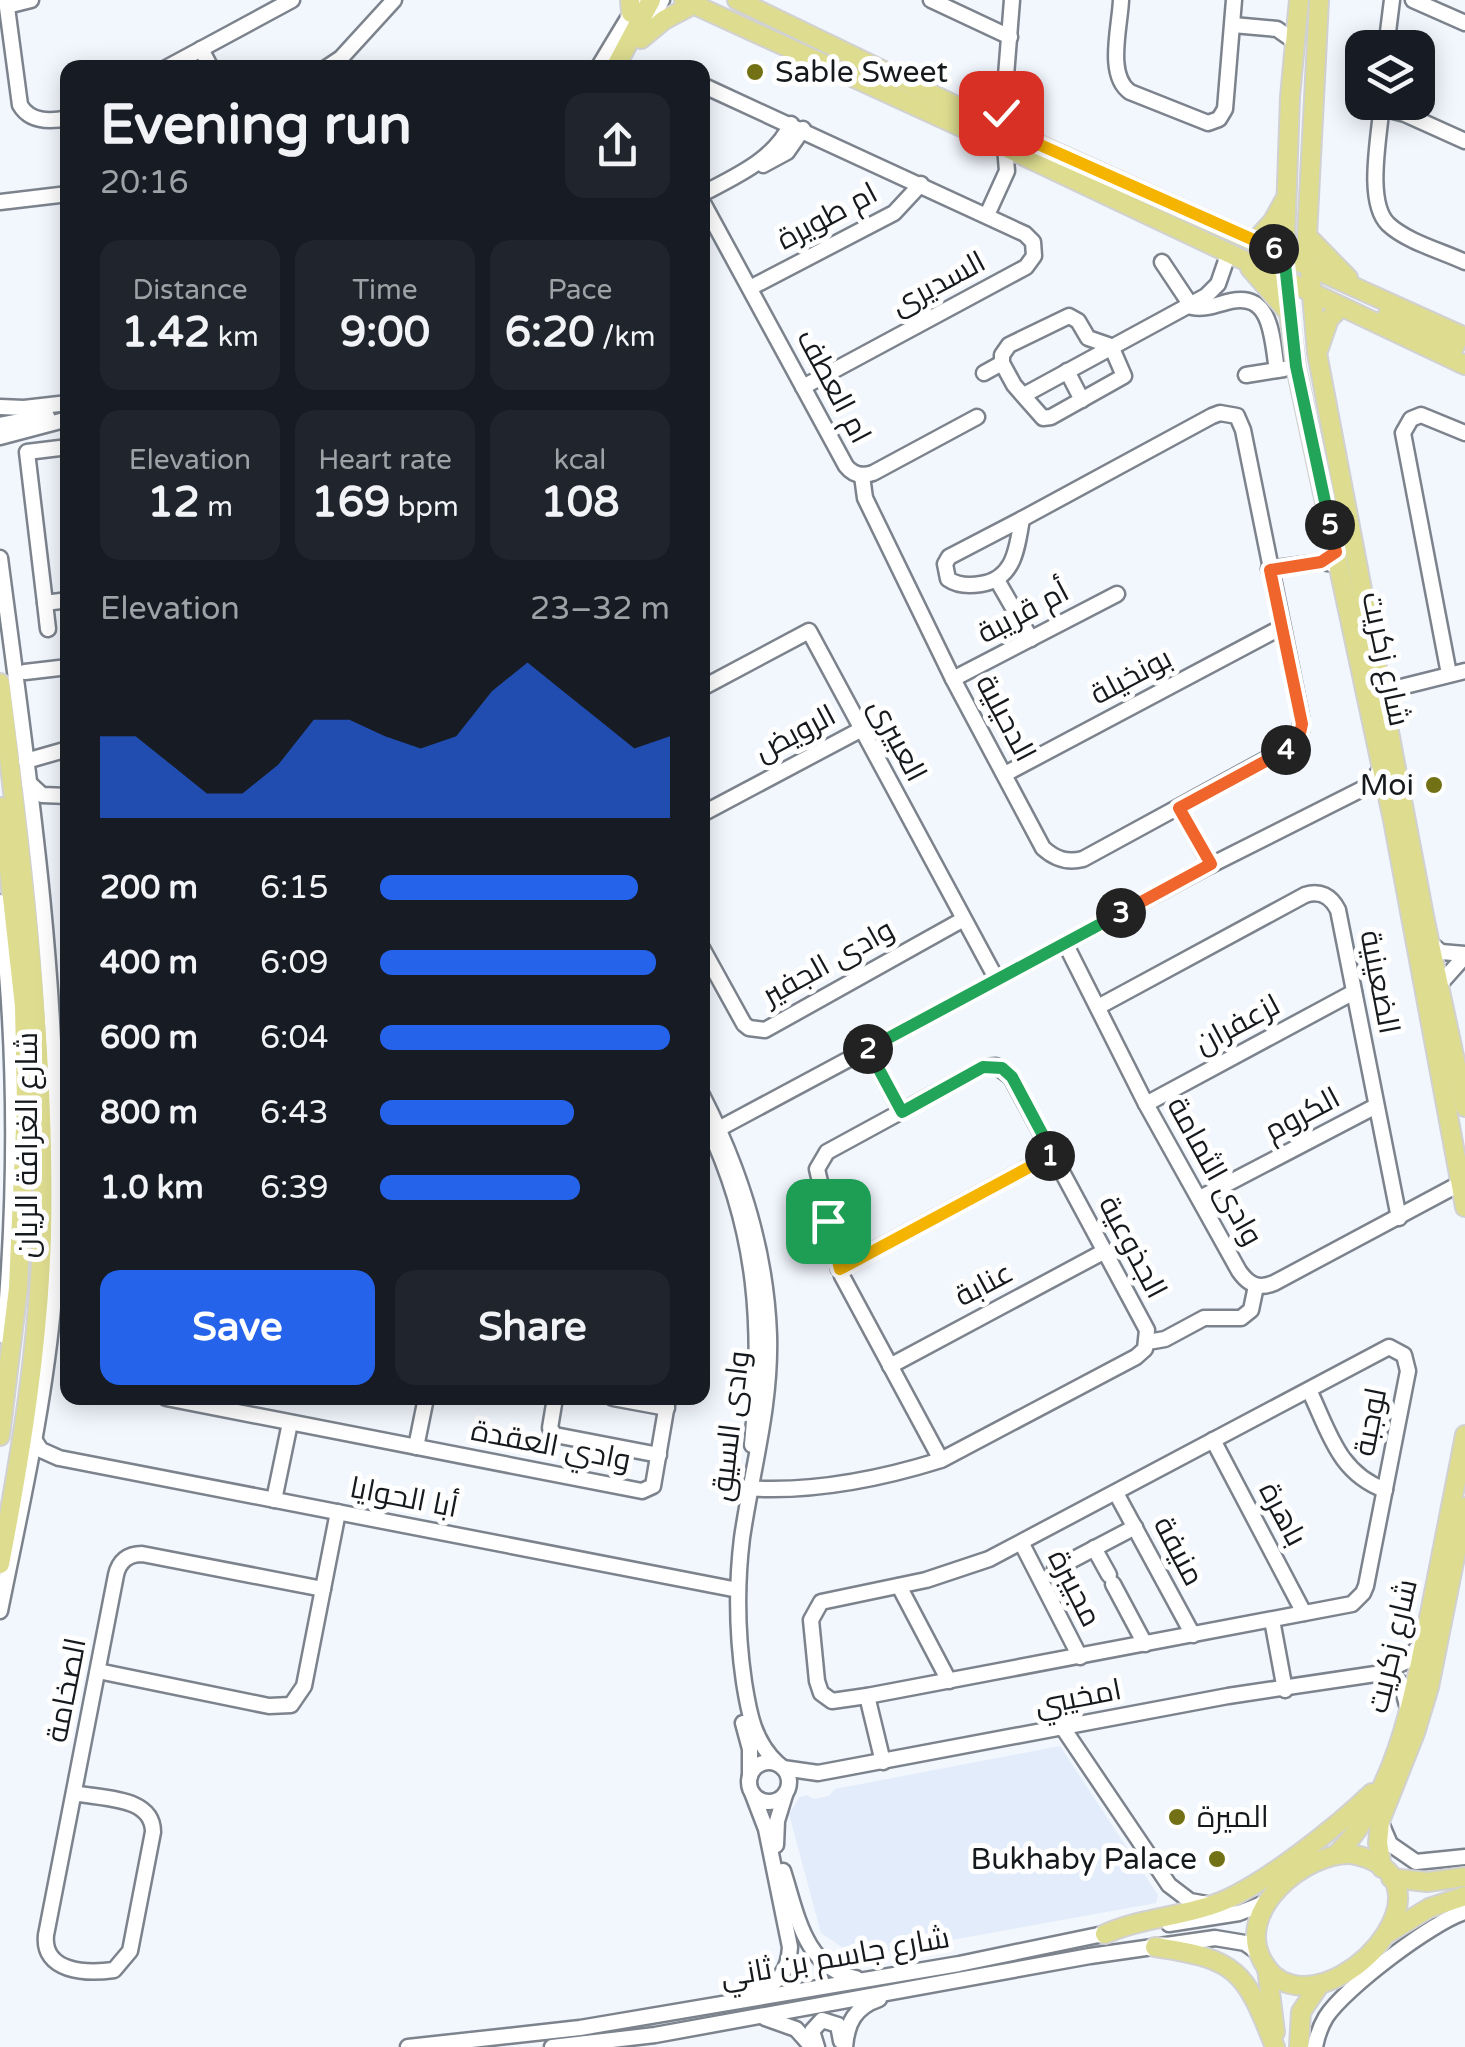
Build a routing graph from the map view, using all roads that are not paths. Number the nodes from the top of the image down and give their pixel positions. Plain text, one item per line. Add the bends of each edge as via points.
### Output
1 (31, 0) edge
2 (292, 0) edge
3 (394, 0) edge
4 (651, 0) edge
5 (662, 0) edge
6 (737, 0) edge
7 (930, 0) edge
8 (1012, 0) edge
9 (1121, 0) edge
10 (1234, 0) edge
11 (1299, 0) edge
12 (1392, 0) edge
13 (1413, 0) edge
14 (697, 1) edge
15 (6, 3) edge
16 (633, 4) edge
17 (1320, 6) edge
18 (1297, 20) junction
19 (1465, 23) edge
20 (1232, 25) junction
21 (1277, 29) junction
22 (1388, 30) edge
23 (1010, 37) junction
24 (640, 39) junction
25 (820, 40) junction
26 (1294, 41) junction
27 (201, 49) junction
28 (181, 60) edge
29 (207, 60) edge
30 (346, 60) edge
31 (602, 60) edge
32 (619, 60) edge
33 (628, 60) edge
34 (710, 88) edge
35 (1290, 97) junction
36 (1001, 99) junction
37 (980, 116) junction
38 (60, 119) edge
39 (1381, 120) edge
40 (1419, 120) edge
41 (797, 126) junction
42 (1004, 137) junction
43 (1465, 141) edge
44 (1026, 157) junction
45 (1006, 172) junction
46 (921, 184) junction
47 (710, 193) edge
48 (60, 195) edge
49 (1285, 197) junction
50 (0, 202) edge
51 (710, 213) edge
52 (987, 215) junction
53 (1177, 230) junction
54 (1307, 236) junction
55 (1255, 241) junction
56 (1237, 259) junction
57 (1162, 262) dead end
58 (1465, 262) edge
59 (1296, 274) junction
60 (1355, 286) junction
61 (750, 288) junction
62 (1187, 304) junction
63 (1341, 307) junction
64 (1289, 313) junction
65 (1465, 337) edge
66 (1111, 346) junction
67 (1465, 349) edge
68 (1317, 354) junction
69 (1002, 363) junction
70 (1465, 365) edge
71 (1296, 366) junction
72 (1276, 370) junction
73 (1067, 371) junction
74 (984, 373) dead end
75 (1246, 375) dead end
76 (803, 387) junction
77 (1024, 395) junction
78 (0, 398) edge
79 (60, 400) edge
80 (1082, 400) junction
81 (60, 401) edge
82 (0, 406) edge
83 (60, 417) edge
84 (977, 417) dead end
85 (60, 418) edge
86 (0, 425) edge
87 (1465, 433) edge
88 (0, 437) edge
89 (60, 448) edge
90 (862, 476) junction
91 (1341, 481) junction
92 (1022, 519) junction
93 (0, 558) edge
94 (1332, 560) junction
95 (1270, 570) junction
96 (996, 580) junction
97 (1117, 594) dead end
98 (60, 601) edge
99 (45, 602) junction
100 (1282, 627) junction
101 (48, 630) dead end
102 (1031, 639) junction
103 (60, 668) edge
104 (25, 672) dead end
105 (1457, 673) edge
106 (954, 679) junction
107 (0, 683) edge
108 (710, 684) edge
109 (1390, 695) junction
110 (862, 729) junction
111 (60, 751) edge
112 (26, 761) junction
113 (1005, 774) junction
114 (1379, 781) junction
115 (29, 783) junction
116 (0, 786) edge
117 (48, 796) junction
118 (60, 796) edge
119 (1179, 808) junction
120 (710, 810) edge
121 (32, 812) junction
122 (1211, 864) junction
123 (0, 902) edge
124 (962, 920) junction
125 (1065, 943) junction
126 (1430, 943) junction
127 (1465, 955) edge
128 (710, 962) edge
129 (997, 980) junction
130 (1440, 984) junction
131 (1354, 992) junction
132 (1098, 1007) junction
133 (868, 1048) junction
134 (7, 1066) edge
135 (1146, 1104) junction
136 (48, 1105) junction
137 (1376, 1106) junction
138 (1465, 1106) edge
139 (902, 1112) junction
140 (710, 1117) edge
141 (710, 1125) edge
142 (715, 1131) junction
143 (60, 1136) edge
144 (1053, 1154) junction
145 (60, 1165) edge
146 (56, 1184) junction
147 (1463, 1196) edge
148 (1200, 1198) junction
149 (42, 1201) junction
150 (1400, 1218) junction
151 (1104, 1252) junction
152 (840, 1269) junction
153 (1256, 1286) junction
154 (1148, 1342) junction
155 (890, 1366) junction
156 (0, 1371) edge
157 (1309, 1390) junction
158 (202, 1405) edge
159 (425, 1405) edge
160 (554, 1405) edge
161 (667, 1405) edge
162 (33, 1411) junction
163 (290, 1422) junction
164 (1465, 1435) edge
165 (0, 1436) edge
166 (1213, 1440) junction
167 (35, 1441) junction
168 (416, 1447) junction
169 (659, 1455) junction
170 (60, 1458) junction
171 (941, 1460) junction
172 (23, 1482) junction
173 (748, 1488) junction
174 (1385, 1490) junction
175 (1116, 1493) junction
176 (274, 1500) junction
177 (1465, 1507) edge
178 (338, 1512) junction
179 (1134, 1526) junction
180 (1022, 1544) junction
181 (1094, 1548) junction
182 (0, 1564) edge
183 (1054, 1569) dead end
184 (899, 1586) junction
185 (323, 1589) junction
186 (734, 1590) junction
187 (0, 1611) edge
188 (1304, 1614) junction
189 (1272, 1620) junction
190 (1193, 1635) junction
191 (1425, 1637) junction
192 (1146, 1644) junction
193 (1080, 1657) junction
194 (98, 1672) junction
195 (1382, 1673) junction
196 (949, 1682) junction
197 (1285, 1690) junction
198 (867, 1696) junction
199 (1408, 1711) junction
200 (1084, 1724) junction
201 (1063, 1728) junction
202 (883, 1762) junction
203 (1088, 1762) junction
204 (781, 1766) junction
205 (808, 1774) junction
206 (750, 1776) junction
207 (1384, 1782) junction
208 (787, 1792) junction
209 (74, 1793) junction
210 (753, 1795) junction
211 (1380, 1821) junction
212 (1336, 1855) junction
213 (1465, 1857) edge
214 (1387, 1873) junction
215 (1465, 1877) edge
216 (1168, 1885) junction
217 (1465, 1896) edge
218 (1268, 1902) junction
219 (1214, 1904) junction
220 (1465, 1912) edge
221 (1165, 1915) junction
222 (1390, 1932) junction
223 (1105, 1934) junction
224 (1155, 1947) junction
225 (1263, 1961) junction
226 (871, 1978) junction
227 (1320, 1984) junction
228 (904, 1990) junction
229 (730, 2003) junction
230 (755, 2017) junction
231 (408, 2047) edge
232 (552, 2047) edge
233 (814, 2047) edge
234 (843, 2047) edge
235 (1276, 2047) edge
236 (1298, 2047) edge
237 (1314, 2047) edge

1 - 15 street
2 - 27 street
3 - 30 street
4 - 32 main road
5 - 24 street
6 - 25 main road
7 - 23 street
8 - 23 street, السديرى
9 - 20 street via 1120,83 1204,123 1225,109
10 - 20 street
11 - 18 main road, شارع زكريت
12 - 22 street
13 - 19 street
14 - 24 main road
14 - 25 main road
14 - 42 main road
15 - 38 street via 20,105 31,117
16 - 31 street
17 - 54 main road, شارع زكريت
18 - 21 street
18 - 26 main road, شارع زكريت
20 - 21 street
21 - 26 street
23 - 36 street, السديرى
24 - 33 street
25 - 37 main road
26 - 35 main road, شارع زكريت
27 - 28 street
27 - 29 street
34 - 41 street, السديرى
35 - 49 main road, شارع زكريت
35 - 59 main road via 1297,128
36 - 37 street
36 - 42 street, السديرى
37 - 42 main road
39 - 58 street via 1380,212 1400,232
40 - 43 street
41 - 46 street, السديرى
41 - 47 street via 781,156
42 - 44 main road
42 - 45 street, السديرى
42 - 55 main road
44 - 45 street, السديرى
44 - 53 main road
45 - 52 street, السديرى
46 - 52 street, السديرى
46 - 61 street, ام طويرة via 894,213
48 - 50 street
49 - 55 main road
49 - 59 main road, شارع زكريت
51 - 61 street, ام العطف
52 - 76 street, السديرى via 1030,238 1030,263
53 - 56 main road
53 - 59 main road via 1203,233
54 - 59 main road, شارع زكريت
54 - 60 main road
55 - 59 main road
56 - 59 main road
56 - 62 street via 1206,296
56 - 64 main road
57 - 62 street
59 - 60 main road
59 - 63 main road
59 - 64 main road, شارع زكريت
59 - 67 main road
59 - 68 main road, شارع زكريت
59 - 91 main road via 1325,459
60 - 65 main road
61 - 76 street, ام العطف
62 - 66 street
62 - 72 street via 1258,305 1268,318
63 - 68 main road via 1329,319
63 - 70 main road
64 - 71 main road, شارع زكريت
66 - 69 street via 1092,341 1066,316 1009,346
66 - 73 street
66 - 80 street via 1122,378
68 - 91 main road, شارع زكريت
69 - 74 street
69 - 77 street
71 - 72 street
71 - 94 main road, شارع زكريت
72 - 75 street
73 - 77 street
73 - 80 street
76 - 90 street, ام العطف via 846,466
77 - 80 street via 1043,418
78 - 79 street
81 - 82 street
83 - 86 street
84 - 90 street, ام العطف
85 - 88 street
87 - 105 street via 1421,416 1403,434
89 - 99 street via 28,452
90 - 106 street, الدحيلية via 865,498
91 - 109 main road, شارع زكريت via 1379,680
92 - 95 street, الدحيلية via 1212,416 1229,414 1243,430
92 - 96 street via 1014,561
92 - 96 street, الدحيلية via 945,564 955,584
93 - 112 street, شارع الغرافة الريان
94 - 95 street
94 - 114 main road, شارع زكريت
95 - 100 street, الدحيلية
96 - 102 street
97 - 102 street, أم قريبة
98 - 99 street
99 - 101 street
100 - 113 street, بونخيلة
100 - 119 street, الدحيلية via 1299,738
102 - 106 street, أم قريبة
103 - 104 street
105 - 109 street
106 - 113 street, الدحيلية
107 - 136 main road, شارع الغرافة الريان
108 - 110 street, العبيرى via 809,632
109 - 126 main road, شارع زكريت
110 - 120 street, الرويض
110 - 124 street, العبيرى
111 - 112 street
112 - 115 street, شارع الغرافة الريان
113 - 119 street, الدحيلية via 1043,848 1066,861
114 - 122 street
114 - 147 main road, شارع زكريت
115 - 117 street
115 - 121 street, شارع الغرافة الريان
116 - 165 main road, شارع الغرافة الريان via 26,1070 18,1288
117 - 118 street
117 - 121 street
119 - 122 street
121 - 136 street, شارع الغرافة الريان via 53,1004
122 - 125 street
123 - 134 street
124 - 128 street, وادى الجفير via 765,1030 744,1024
124 - 129 street, العبيرى
125 - 129 street
125 - 132 street, وادى الثمامة
126 - 127 street
126 - 130 main road, شارع زكريت
127 - 130 street
129 - 133 street
130 - 138 main road, شارع زكريت
131 - 132 street, الضعينية via 1338,910 1330,898 1311,893
131 - 135 street, لزعفران
131 - 137 street, الضعينية
132 - 135 street, وادى الثمامة
133 - 139 street
133 - 142 street
134 - 156 street via 12,1214
135 - 148 street, وادى الثمامة
136 - 143 street, شارع الغرافة الريان
136 - 149 main road, شارع الغرافة الريان
137 - 148 street, الكروم
137 - 150 street, الضعينية
139 - 144 street, الجذوعية via 996,1066 1012,1077
139 - 152 street, الجذوعية via 818,1162
140 - 142 street, وادى السيق
141 - 142 street, وادى السيق
142 - 173 street, وادى السيق via 740,1210 756,1297 758,1374
144 - 151 street, الجذوعية
144 - 152 street
145 - 146 street, شارع الغرافة الريان
146 - 149 main road
146 - 162 street, شارع الغرافة الريان via 54,1294
147 - 150 street, وادى الثمامة via 1442,1194
148 - 153 street, وادى الثمامة via 1239,1271
149 - 162 main road, شارع الغرافة الريان
150 - 153 street, وادى الثمامة
151 - 154 street, الجذوعية
151 - 155 street, عنابة
152 - 155 street, الجذوعية
153 - 154 street via 1251,1310 1241,1318 1204,1318
154 - 171 street, الجذوعية via 1136,1358
155 - 171 street, الجذوعية
157 - 166 street, لوجبة
157 - 174 street via 1347,1466
157 - 174 street, لوجبة via 1384,1348 1404,1355 1408,1371
158 - 163 street, وادي العقدة
159 - 168 street
160 - 169 street via 555,1435
161 - 169 street, وادي العقدة
162 - 167 street, شارع الغرافة الريان
162 - 172 main road, شارع الغرافة الريان
163 - 168 street, وادي العقدة
163 - 176 street
164 - 191 main road, شارع زكريت
166 - 175 street, لوجبة
166 - 188 street, باهرة
167 - 170 street, أبا الحوايا
167 - 172 street, شارع الغرافة الريان
168 - 169 street, وادي العقدة via 642,1491 653,1486
170 - 172 street, أبا الحوايا via 40,1459
170 - 176 street, أبا الحوايا
171 - 173 street, الجذوعية via 807,1490
172 - 182 main road, شارع الغرافة الريان
172 - 187 street, شارع الغرافة الريان
173 - 186 street, وادى السيق
174 - 188 street, لوجبة via 1363,1593 1352,1604
175 - 179 street, منيفة
175 - 180 street, لوجبة
176 - 178 street, أبا الحوايا
177 - 211 main road, شارع زكريت via 1429,1687
178 - 185 street
178 - 186 street, أبا الحوايا
179 - 181 street
179 - 190 street, منيفة
180 - 184 street, لوجبة via 954,1573
180 - 193 street, مجيبرة
181 - 183 street
181 - 192 street
184 - 196 street
184 - 198 street, لوجبة via 825,1600 812,1615 822,1693 832,1700
185 - 194 street via 304,1686 291,1705
185 - 194 street, الصخامة via 135,1554 117,1569
186 - 204 street, وادى السيق via 749,1712 761,1745
186 - 206 street, وادى السيق via 730,1650
188 - 189 street, لوجبة
189 - 190 street, لوجبة
189 - 197 street
190 - 192 street, لوجبة
191 - 195 street, امخيبي via 1407,1661
191 - 199 main road, شارع زكريت
192 - 193 street, لوجبة
193 - 196 street, لوجبة
194 - 209 street, الصخامة
195 - 197 street, امخيبي
195 - 199 street via 1401,1682
196 - 198 street, لوجبة
197 - 200 street, امخيبي
198 - 202 street
199 - 207 main road, شارع زكريت
200 - 201 street, امخيبي
200 - 203 street
201 - 202 street, امخيبي
201 - 203 street
202 - 205 street, امخيبي
203 - 216 street
204 - 205 street, امخيبي
204 - 206 street via 759,1765
204 - 208 street via 789,1778
205 - 208 street, امخيبي
206 - 210 street
207 - 212 main road, شارع زكريت
207 - 219 main road via 1320,1837
208 - 210 street via 772,1802
208 - 226 street via 776,1847 811,1951 837,1973
209 - 209 street, الصخامة via 48,1953 60,1966 108,1971 130,1951 152,1819 140,1806
210 - 229 street via 790,1953 776,1982
211 - 213 street via 1390,1844 1416,1862
211 - 214 main road, شارع زكريت
212 - 214 main road via 1365,1857
212 - 218 main road via 1292,1878
214 - 215 main road via 1427,1882
214 - 222 main road via 1398,1904
216 - 219 street via 1190,1901
216 - 221 street
217 - 222 main road
218 - 223 street, شارع جاسم بن ثاني via 1222,1917
218 - 225 main road via 1257,1924
219 - 221 main road
220 - 237 street via 1421,1934 1342,2000 1324,2019
221 - 223 main road
222 - 227 main road
223 - 226 street, شارع جاسم بن ثاني
224 - 225 street, شارع جاسم بن ثاني via 1232,1939
224 - 228 street, شارع جاسم بن ثاني
224 - 235 main road via 1211,1957 1236,1971
225 - 227 main road via 1290,1984
225 - 235 main road
226 - 229 street, شارع جاسم بن ثاني
227 - 236 main road via 1301,2012
228 - 230 street, شارع جاسم بن ثاني
228 - 234 street via 858,2010
229 - 231 street, شارع جاسم بن ثاني
230 - 232 street, شارع جاسم بن ثاني
230 - 233 street via 791,2026
233 - 234 street via 815,2024 827,2020 838,2025

